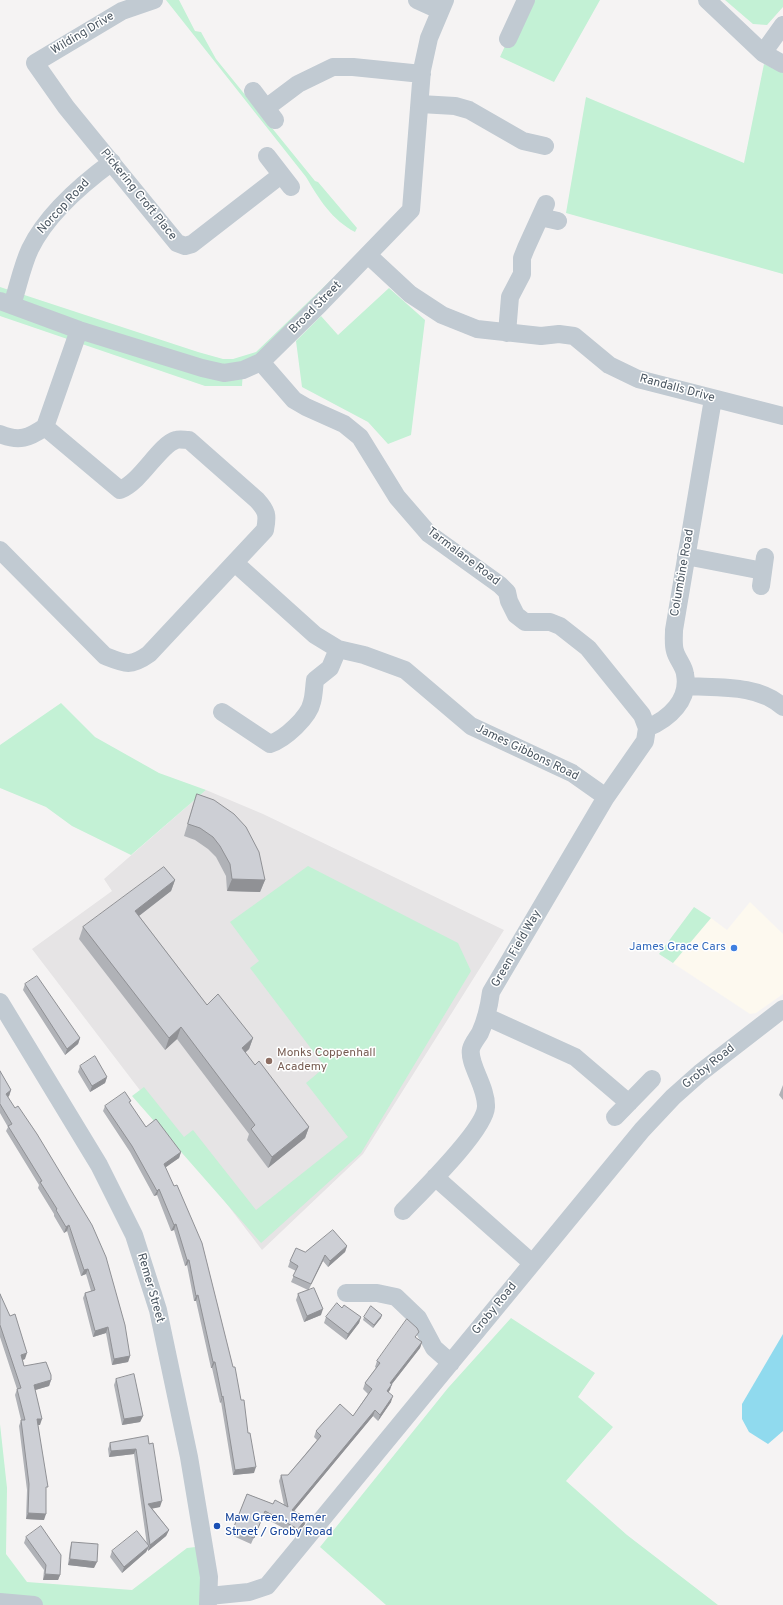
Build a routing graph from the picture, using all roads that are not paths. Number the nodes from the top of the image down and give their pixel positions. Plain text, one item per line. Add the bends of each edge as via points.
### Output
1 (154, 0) edge
2 (417, 0) edge
3 (526, 0) edge
4 (708, 0) edge
5 (442, 5) edge
6 (783, 26) edge
7 (508, 39) dead end
8 (763, 53) junction
9 (35, 63) joint
10 (783, 64) edge
11 (422, 74) junction
12 (253, 91) dead end
13 (420, 104) junction
14 (545, 145) dead end
15 (267, 156) dead end
16 (112, 162) junction
17 (558, 221) dead end
18 (368, 255) junction
19 (6, 303) edge
20 (79, 330) junction
21 (507, 333) junction
22 (261, 362) junction
23 (713, 399) junction
24 (783, 416) edge
25 (45, 427) junction
26 (0, 434) edge
27 (0, 550) edge
28 (686, 556) junction
29 (235, 563) junction
30 (763, 571) dead end
31 (338, 649) junction
32 (686, 686) junction
33 (783, 707) edge
34 (222, 712) dead end
35 (647, 728) junction
36 (606, 797) junction
37 (0, 1002) edge
38 (783, 1009) edge
39 (487, 1017) junction
40 (652, 1079) dead end
41 (629, 1103) junction
42 (615, 1117) dead end
43 (435, 1177) junction
44 (403, 1211) dead end
45 (532, 1263) junction
46 (346, 1293) dead end
47 (451, 1363) junction
48 (209, 1600) edge
49 (0, 1602) edge
50 (34, 1605) edge

1 - 9 street, Wilding Drive via 122,11
2 - 5 street
3 - 7 street
4 - 8 street
5 - 11 street, Broad Street via 429,38
6 - 8 street
8 - 10 street
9 - 16 street, Pickering Croft Place via 66,107
11 - 12 street via 333,67 298,84 271,114
11 - 13 street, Broad Street
13 - 14 street via 455,106 469,110 523,141
13 - 18 street, Broad Street via 411,210
15 - 16 street, Pickering Croft Place via 286,181 192,244 185,246 177,243
16 - 19 street, Norcop Road via 82,186 36,238
17 - 21 street via 543,211 522,258 522,274 510,297
18 - 21 street, Randalls Drive via 410,294 442,316 477,329
18 - 22 street, Broad Street
19 - 20 street, Broad Street
20 - 22 street, Broad Street via 224,373 243,370
20 - 25 street
21 - 23 street, Randalls Drive via 574,336 609,365 638,379
22 - 35 street, Tarmalane Road via 294,400 306,408 344,424 360,437 386,481 429,534 500,585 507,592 516,616 526,622 550,622 560,626 588,648 642,715
23 - 24 street, Randalls Drive
23 - 28 street, Columbine Road
25 - 26 street via 36,434 22,438 12,439
25 - 29 street via 120,490 129,486 166,447 176,440 189,440 257,500 268,517 265,530
27 - 29 street via 105,656 123,663 138,662 149,654
28 - 30 street
28 - 32 street, Columbine Road via 674,630 675,651 685,673
29 - 31 street, James Gibbons Road via 315,635
31 - 34 street via 330,668 315,680 312,704 290,733 280,741 270,744
31 - 36 street, James Gibbons Road via 405,670 471,726 572,773
32 - 33 street via 747,690 775,700
32 - 35 street via 681,701 671,714 660,723
35 - 36 street, Green Field Way via 645,741
36 - 39 street, Green Field Way via 491,992
37 - 48 street, Remer Street via 99,1165 134,1235 158,1310 189,1457 209,1577
38 - 45 street, Groby Road via 673,1097 642,1130
39 - 41 street via 576,1057
39 - 43 street, Green Field Way via 471,1049 472,1060 485,1093 486,1109 464,1145
40 - 41 street
41 - 42 street
43 - 44 street, Green Field Way
43 - 45 street
45 - 47 street, Groby Road
46 - 47 street via 377,1293 396,1297 418,1318 434,1348
47 - 48 street, Groby Road via 267,1586
49 - 50 street

